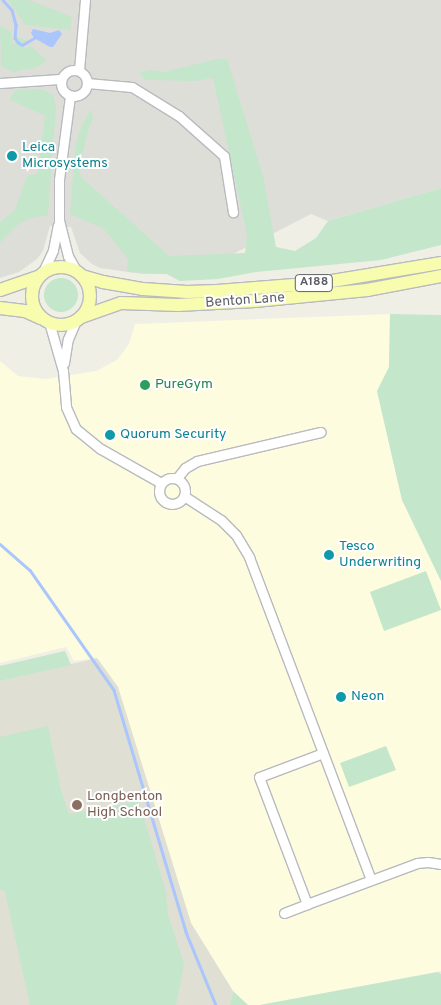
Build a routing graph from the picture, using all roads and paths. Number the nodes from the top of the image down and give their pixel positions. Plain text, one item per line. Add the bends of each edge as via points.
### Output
1 (85, 0) edge
2 (79, 70) junction
3 (60, 79) junction
4 (0, 83) edge
5 (87, 83) junction
6 (70, 96) junction
7 (233, 212) dead end
8 (59, 220) junction
9 (441, 263) edge
10 (80, 274) junction
11 (40, 275) junction
12 (441, 276) edge
13 (0, 290) edge
14 (0, 308) edge
15 (79, 319) junction
16 (46, 321) junction
17 (63, 371) junction
18 (321, 432) dead end
19 (177, 478) junction
20 (161, 483) junction
21 (184, 496) junction
22 (323, 753) junction
23 (441, 864) edge
24 (371, 880) junction
25 (307, 904) junction
26 (284, 913) dead end

1 - 2 street
2 - 3 street via 67,71
2 - 5 street
3 - 4 street
3 - 6 street via 63,91
5 - 6 street via 82,93
5 - 7 street via 132,87 179,116 224,156
6 - 8 street via 60,180
8 - 10 street via 65,245
8 - 11 street via 53,250
9 - 10 main road, Benton Lane / A188 via 320,283 187,292 143,289
10 - 11 main road, A188 via 61,267
10 - 15 main road via 90,296
11 - 13 main road, A188
11 - 16 main road via 32,296 35,308
12 - 15 main road, Benton Lane / A188 via 367,290 255,301 178,305 121,303
14 - 16 main road, A188 via 25,311
15 - 16 main road, A188 via 60,325
15 - 17 street via 68,339
16 - 17 street
17 - 20 street via 66,406 76,429 101,449
18 - 19 street via 197,460 184,468
19 - 20 street
19 - 21 street via 184,486
20 - 21 street via 159,493 164,501 175,504
21 - 22 street via 221,520 244,548
22 - 24 street
22 - 25 street via 259,777
23 - 24 street via 423,862
24 - 25 street
25 - 26 street

